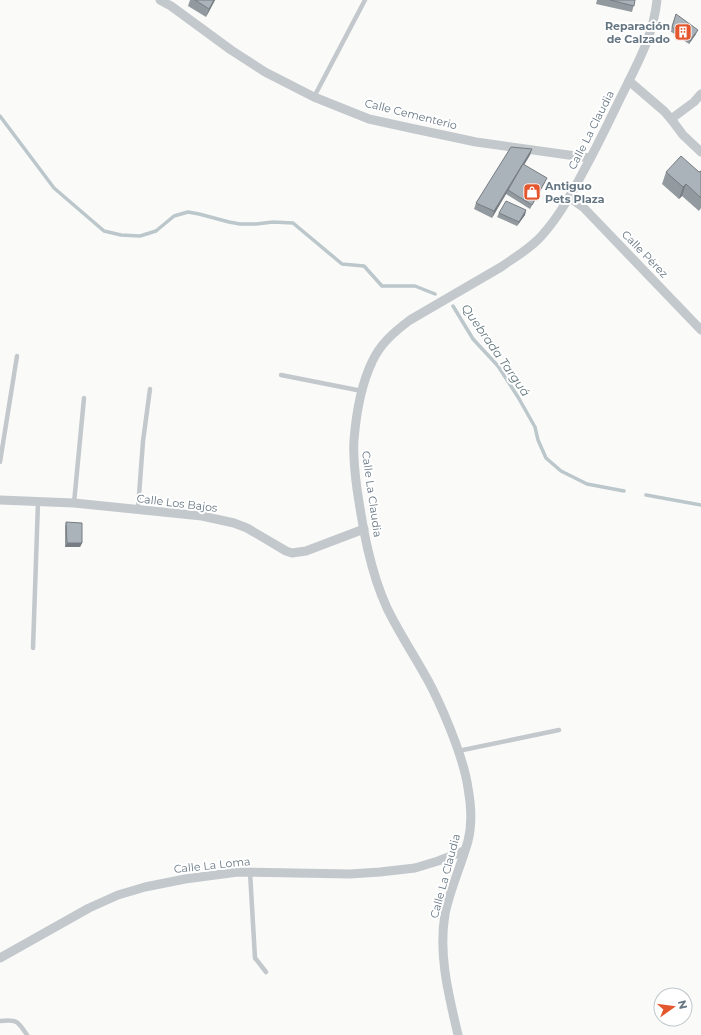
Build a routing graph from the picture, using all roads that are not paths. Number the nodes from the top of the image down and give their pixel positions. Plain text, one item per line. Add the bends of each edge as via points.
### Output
1 (160, 0) edge
2 (365, 0) edge
3 (657, 0) edge
4 (628, 81) junction
5 (701, 94) edge
6 (314, 97) junction
7 (671, 119) junction
8 (701, 152) edge
9 (590, 158) junction
10 (569, 198) junction
11 (701, 330) edge
12 (17, 356) dead end
13 (281, 376) dead end
14 (150, 389) dead end
15 (362, 391) junction
16 (84, 398) dead end
17 (0, 462) edge
18 (0, 500) edge
19 (38, 502) junction
20 (74, 504) junction
21 (138, 509) junction
22 (364, 529) junction
23 (33, 648) dead end
24 (559, 730) dead end
25 (458, 751) junction
26 (464, 851) junction
27 (250, 872) junction
28 (0, 958) edge
29 (266, 972) dead end
30 (0, 1021) edge
31 (27, 1035) edge
32 (458, 1035) edge

1 - 6 street, Calle Cementerio via 265,72
2 - 6 lane
3 - 4 street, Calle La Claudia via 651,33
4 - 7 street
4 - 9 street, Calle La Claudia
5 - 7 street
6 - 9 street, Calle Cementerio via 369,119 476,142
7 - 8 street via 682,135
9 - 10 street, Calle La Claudia
10 - 11 street, Calle Pérez via 583,207
10 - 15 street, Calle La Claudia via 544,234 531,245 501,267 396,330 375,356
12 - 17 lane
13 - 15 lane
14 - 21 lane
15 - 22 street, Calle La Claudia via 354,442 356,477
16 - 20 lane
18 - 19 street, Calle Los Bajos
19 - 20 street, Calle Los Bajos
19 - 23 lane
20 - 21 street, Calle Los Bajos
21 - 22 street, Calle Los Bajos via 202,516 234,523 292,553 306,551
22 - 25 street, Calle La Claudia via 379,588 438,700
24 - 25 lane
25 - 26 street, Calle La Claudia via 467,778 470,802 468,840
26 - 27 street, Calle La Loma via 415,868 380,872
26 - 32 street, Calle La Claudia via 445,914 443,932 445,976
27 - 28 street, Calle La Loma via 185,879 118,895 89,908
27 - 29 lane via 255,958
30 - 31 lane via 15,1020

